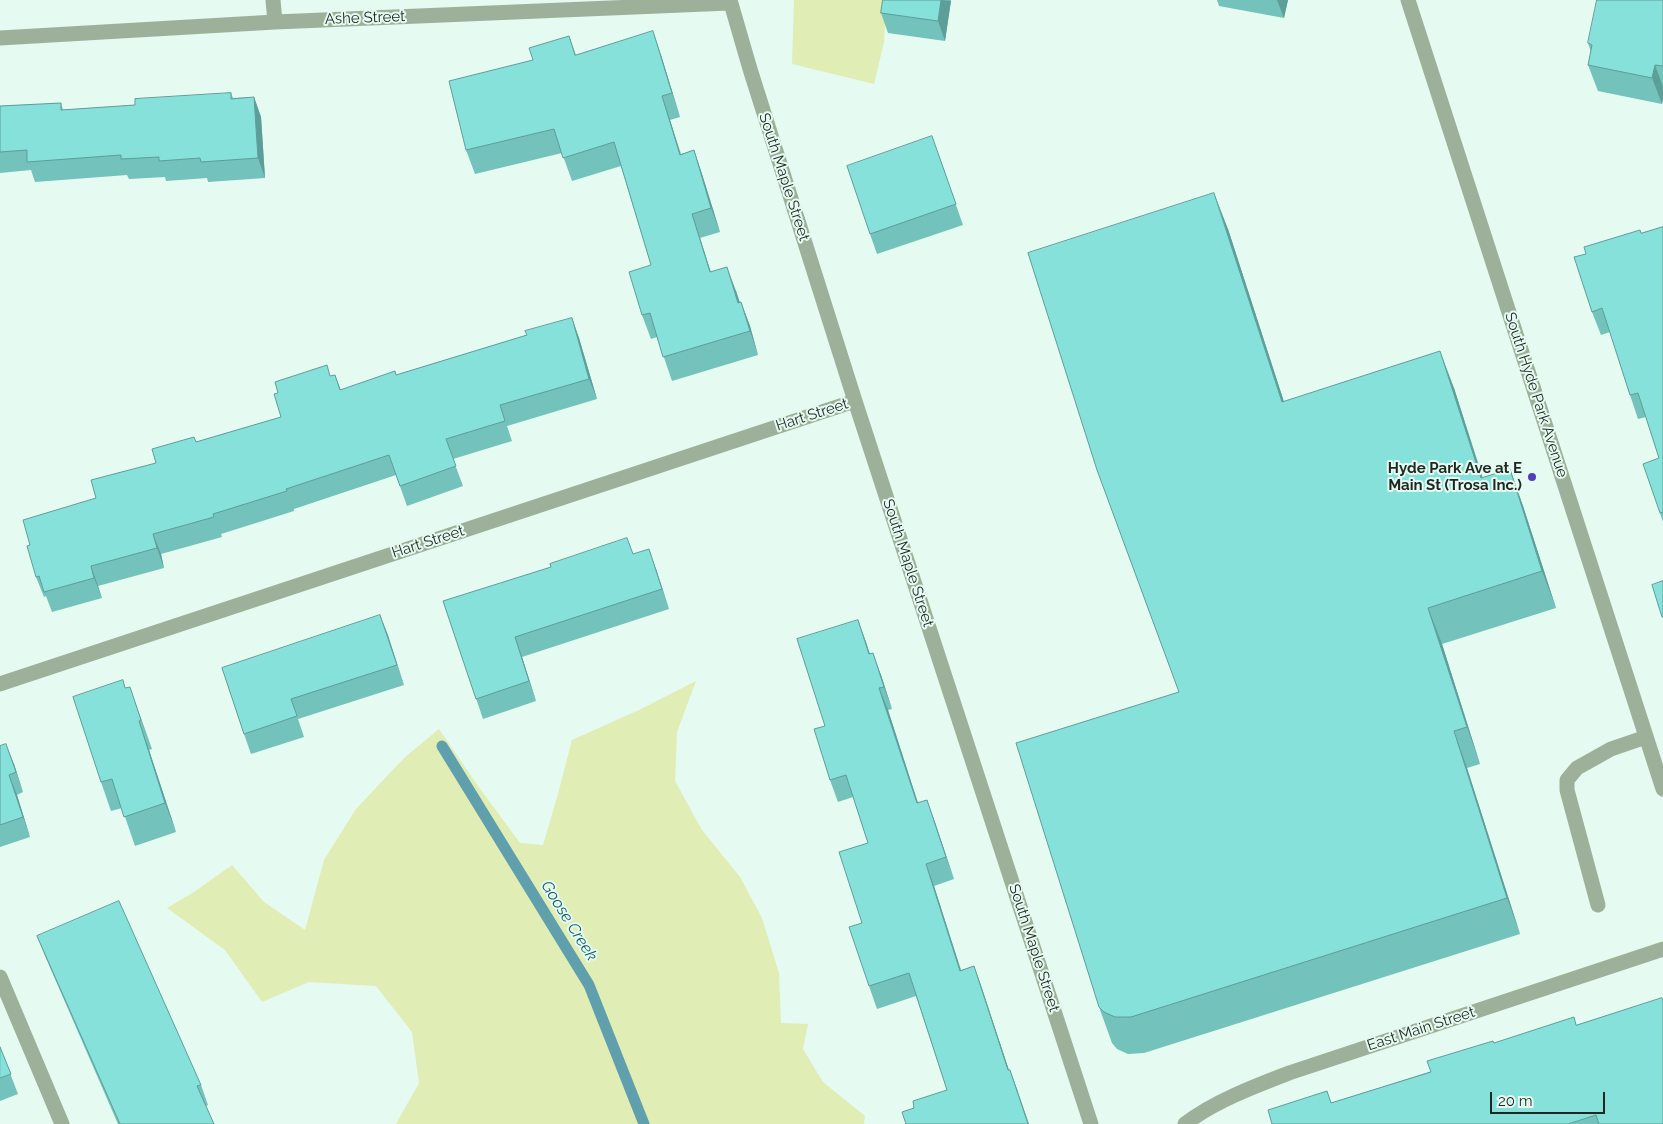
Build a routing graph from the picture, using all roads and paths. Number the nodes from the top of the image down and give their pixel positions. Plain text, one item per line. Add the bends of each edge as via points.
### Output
1 (273, 0) edge
2 (1408, 0) edge
3 (730, 1) edge
4 (275, 22) junction
5 (0, 38) edge
6 (855, 401) junction
7 (0, 684) edge
8 (1646, 737) junction
9 (1663, 789) edge
10 (1598, 905) dead end
11 (1663, 949) edge
12 (0, 977) edge
13 (62, 1124) edge
14 (1091, 1124) edge
15 (1185, 1124) edge

1 - 4 street
2 - 8 street, South Hyde Park Avenue
3 - 4 street, Ashe Street
3 - 6 street, South Maple Street
4 - 5 street, Ashe Street
6 - 7 street, Hart Street
6 - 14 street, South Maple Street
8 - 9 street, South Hyde Park Avenue
8 - 10 street via 1611,749 1577,768 1567,780
11 - 15 street, East Main Street via 1289,1073 1251,1088
12 - 13 street

